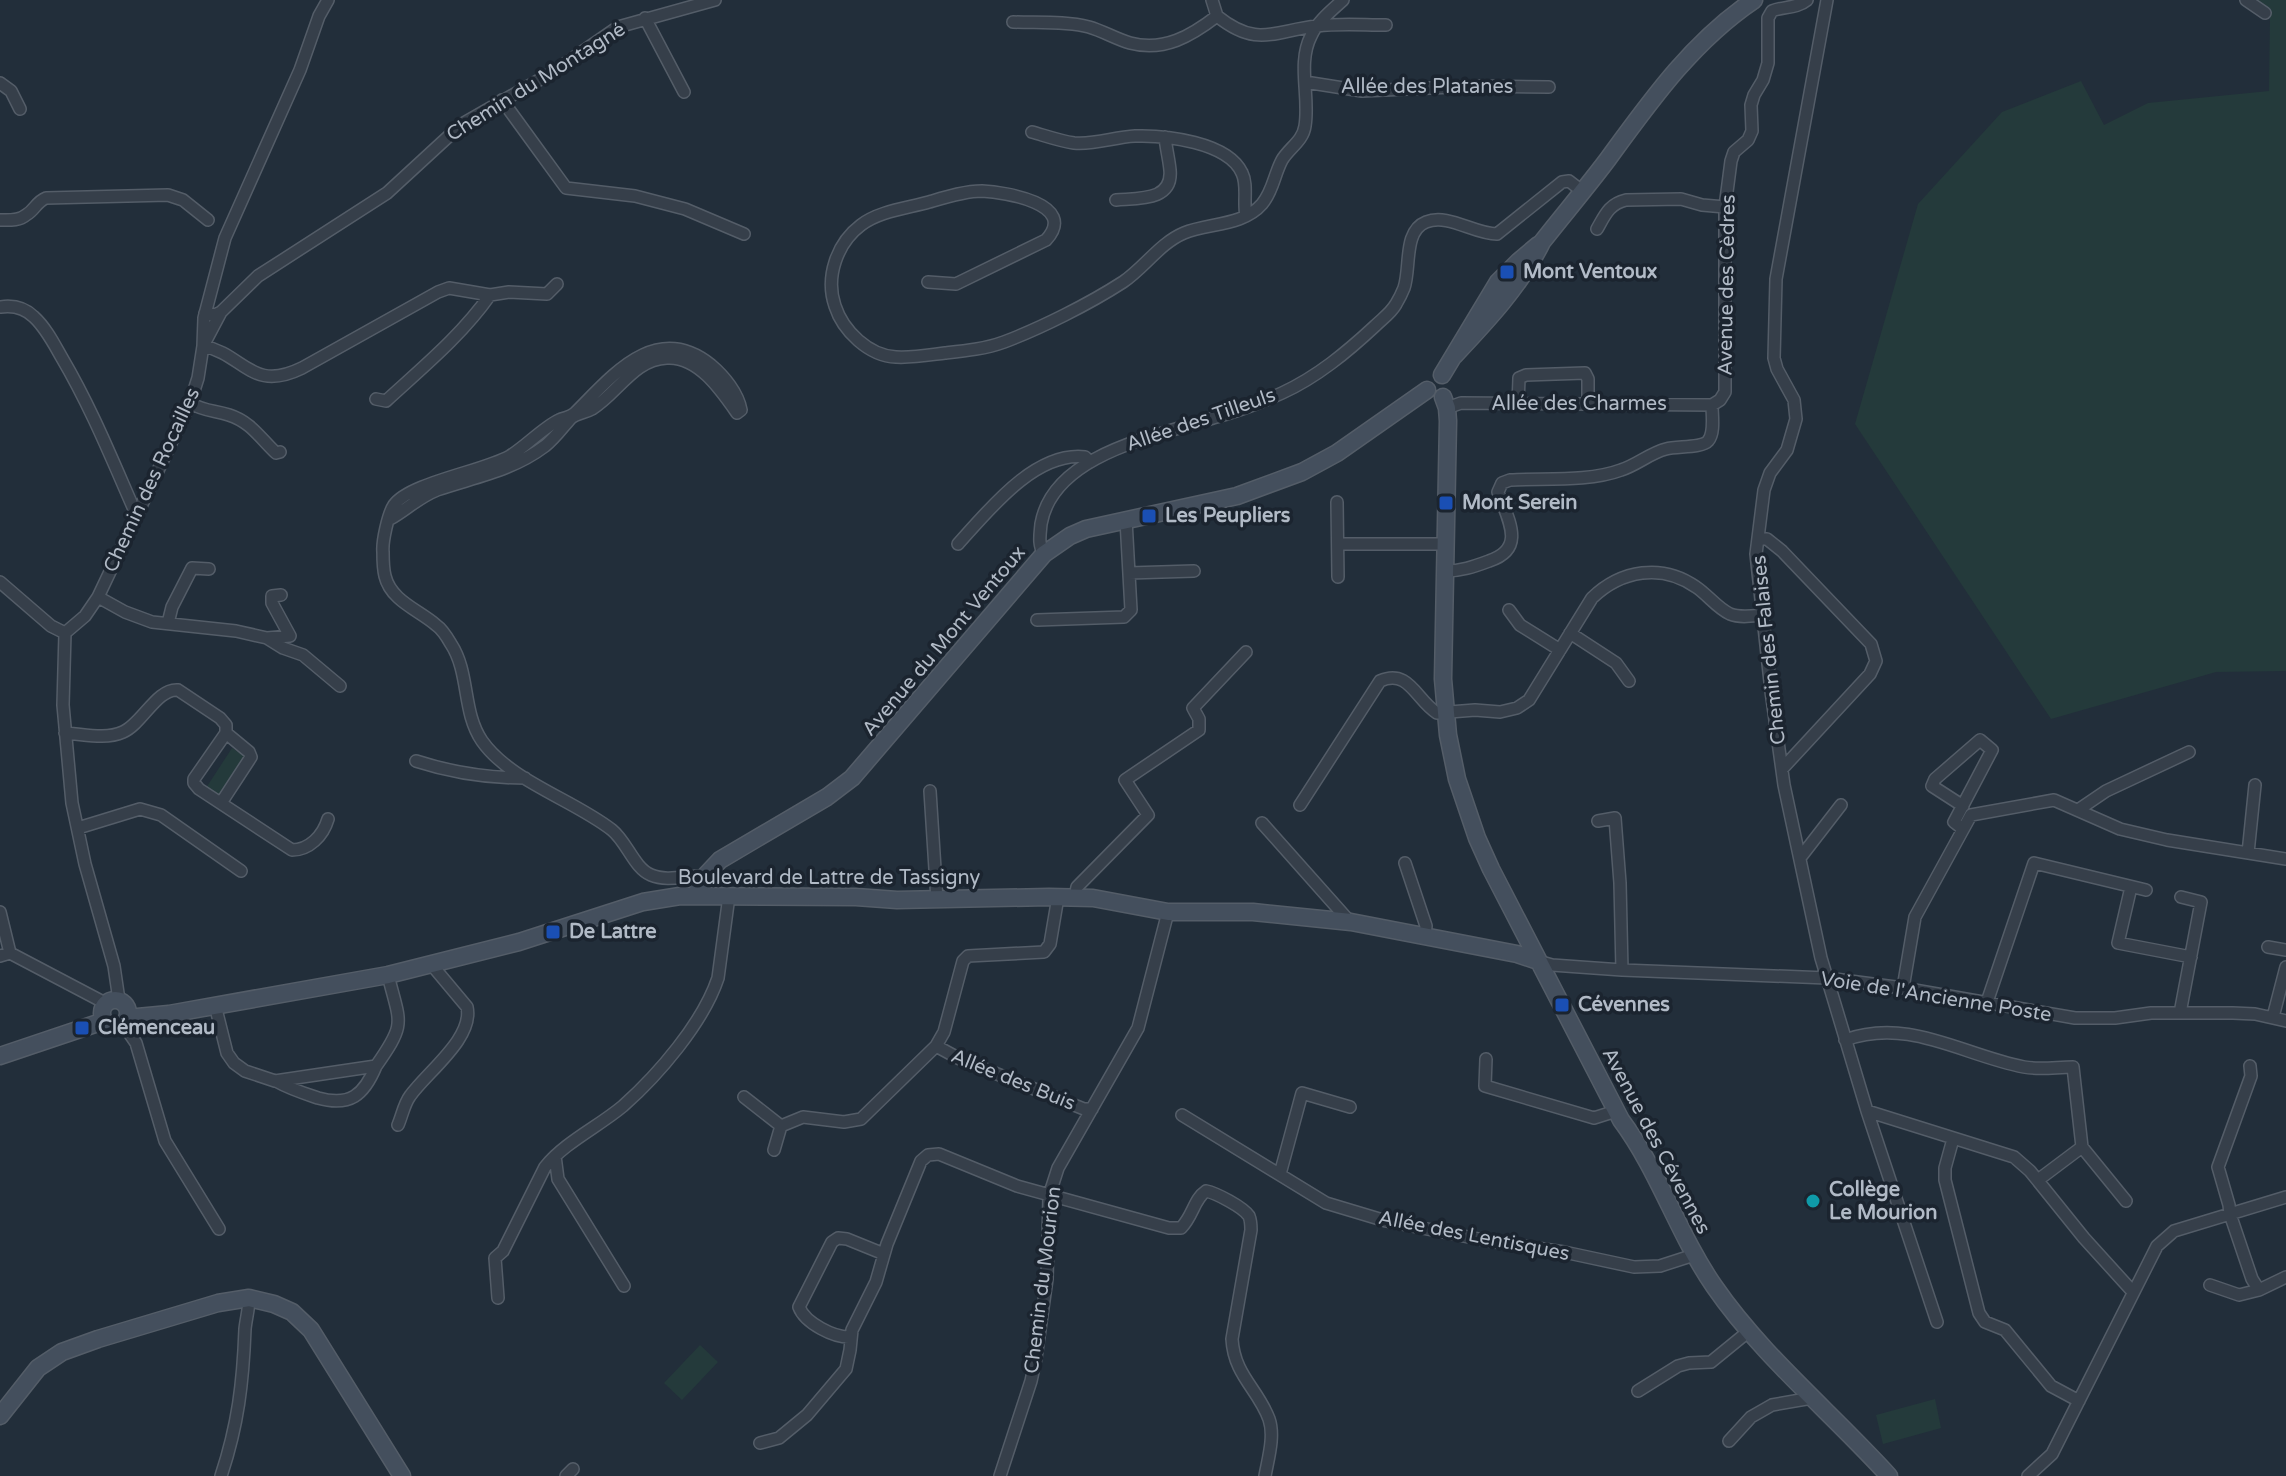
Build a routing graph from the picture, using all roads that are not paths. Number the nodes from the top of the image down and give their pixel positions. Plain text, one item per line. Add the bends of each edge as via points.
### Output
1 (328, 0) edge
2 (713, 0) edge
3 (1212, 0) edge
4 (1343, 0) edge
5 (1754, 0) edge
6 (1807, 0) edge
7 (1827, 0) edge
8 (2246, 0) edge
9 (2265, 13) dead end
10 (1217, 16) junction
11 (645, 18) junction
12 (1013, 22) dead end
13 (1386, 25) dead end
14 (1318, 26) junction
15 (1305, 82) junction
16 (0, 83) edge
17 (1549, 87) dead end
18 (684, 92) dead end
19 (502, 100) junction
20 (20, 109) dead end
21 (1032, 132) dead end
22 (1165, 137) junction
23 (1582, 191) junction
24 (1116, 200) dead end
25 (1725, 207) junction
26 (1246, 216) junction
27 (0, 220) edge
28 (208, 220) dead end
29 (1597, 229) dead end
30 (744, 234) dead end
31 (928, 282) dead end
32 (557, 284) dead end
33 (490, 295) junction
34 (0, 307) edge
35 (221, 312) junction
36 (205, 313) junction
37 (203, 346) junction
38 (1439, 398) junction
39 (376, 399) dead end
40 (190, 403) junction
41 (1518, 405) junction
42 (1588, 405) junction
43 (1712, 405) junction
44 (572, 416) junction
45 (280, 452) dead end
46 (1090, 462) junction
47 (1337, 502) dead end
48 (137, 516) junction
49 (1126, 520) junction
50 (1758, 539) junction
51 (958, 544) dead end
52 (1338, 544) junction
53 (1445, 544) junction
54 (1044, 554) junction
55 (209, 569) dead end
56 (1194, 571) dead end
57 (1445, 571) junction
58 (1129, 573) junction
59 (1338, 577) dead end
60 (0, 582) edge
61 (281, 595) dead end
62 (98, 597) junction
63 (1509, 610) dead end
64 (1762, 615) junction
65 (1037, 620) dead end
66 (168, 623) junction
67 (65, 633) junction
68 (1570, 633) junction
69 (267, 638) junction
70 (1560, 650) junction
71 (1246, 652) dead end
72 (1629, 681) dead end
73 (340, 686) dead end
74 (1445, 712) junction
75 (65, 733) junction
76 (226, 733) junction
77 (2189, 752) dead end
78 (416, 761) dead end
79 (1782, 769) junction
80 (526, 778) junction
81 (2255, 785) dead end
82 (930, 791) dead end
83 (221, 803) junction
84 (1300, 805) dead end
85 (1841, 805) dead end
86 (1963, 806) junction
87 (2078, 810) junction
88 (328, 819) dead end
89 (1598, 821) dead end
90 (1262, 823) dead end
91 (78, 828) junction
92 (1963, 829) junction
93 (2248, 853) junction
94 (1800, 858) junction
95 (2286, 859) edge
96 (1405, 863) dead end
97 (241, 871) dead end
98 (705, 876) junction
99 (2131, 887) junction
100 (2146, 890) dead end
101 (695, 896) junction
102 (729, 896) junction
103 (1067, 897) junction
104 (2181, 897) dead end
105 (937, 900) junction
106 (0, 912) edge
107 (1168, 912) junction
108 (1351, 922) junction
109 (1425, 936) junction
110 (2268, 947) dead end
111 (2286, 950) edge
112 (5, 954) edge
113 (2191, 957) junction
114 (1538, 961) junction
115 (431, 964) junction
116 (2286, 967) edge
117 (1622, 970) junction
118 (388, 975) junction
119 (1827, 978) junction
120 (1903, 988) junction
121 (112, 1002) junction
122 (1987, 1002) junction
123 (215, 1005) junction
124 (2180, 1013) junction
125 (2273, 1017) junction
126 (104, 1021) junction
127 (125, 1021) junction
128 (2286, 1021) edge
129 (1845, 1040) junction
130 (936, 1046) junction
131 (0, 1056) edge
132 (1486, 1059) dead end
133 (376, 1066) junction
134 (2250, 1066) dead end
135 (275, 1081) junction
136 (744, 1097) dead end
137 (1350, 1107) dead end
138 (1092, 1109) junction
139 (1616, 1111) junction
140 (1867, 1111) junction
141 (1182, 1115) dead end
142 (398, 1125) dead end
143 (781, 1126) junction
144 (1953, 1139) junction
145 (2082, 1147) junction
146 (774, 1150) dead end
147 (555, 1156) junction
148 (1280, 1174) junction
149 (2038, 1180) junction
150 (1049, 1196) junction
151 (2286, 1197) edge
152 (2126, 1201) dead end
153 (2230, 1214) junction
154 (219, 1229) dead end
155 (884, 1254) junction
156 (1694, 1255) junction
157 (2286, 1277) edge
158 (2210, 1285) dead end
159 (624, 1286) dead end
160 (2259, 1290) junction
161 (2133, 1292) junction
162 (249, 1298) junction
163 (498, 1298) dead end
164 (1937, 1322) dead end
165 (1749, 1331) junction
166 (851, 1337) junction
167 (1638, 1391) dead end
168 (1812, 1398) junction
169 (2079, 1401) junction
170 (0, 1416) edge
171 (1729, 1441) dead end
172 (760, 1443) dead end
173 (221, 1476) edge
174 (402, 1476) edge
175 (1000, 1476) edge
176 (1265, 1476) edge
177 (1889, 1476) edge
178 (2028, 1476) edge

1 - 36 street, Chemin des Rocailles via 232,219
2 - 11 street, Chemin du Montagné
3 - 10 street
4 - 14 street
5 - 23 street via 1690,54
6 - 25 street, Avenue des Cèdres via 1772,11 1768,18 1768,63 1751,105 1752,131 1731,161
7 - 50 street, Chemin des Falaises via 1776,279 1774,358 1794,400 1796,419 1787,450 1764,490
8 - 9 street
10 - 12 street via 1178,42 1153,45 1130,43 1088,27
10 - 14 street via 1233,29 1258,36
11 - 18 street
11 - 19 street, Chemin du Montagné via 618,27
13 - 14 street
14 - 15 street via 1305,57
15 - 17 street, Allée des Platanes via 1362,91
15 - 26 street via 1304,131 1281,163 1265,199
16 - 20 street
19 - 30 street via 566,188 660,202
19 - 35 street, Chemin du Montagné via 462,124 387,193 258,276
21 - 22 street via 1073,143
22 - 24 street via 1169,186 1163,193
22 - 26 street via 1196,143 1234,162 1243,175
23 - 38 street, Avenue des Cévennes via 1516,284 1454,356 1442,375 1450,388
23 - 46 street, Allée des Tilleuls via 1562,182 1497,234 1435,219 1421,224 1411,242 1404,289 1394,308 1335,360 1282,393 1142,438
25 - 29 street via 1681,199 1626,200 1606,211
25 - 43 street, Avenue des Cèdres via 1725,392
26 - 31 street via 1183,233 1110,289 1003,343 979,349 893,357 862,344 835,306 832,269 862,223 941,199 987,191 1033,200 1049,212 1053,229 1046,240 956,284
27 - 28 street via 26,216 46,198 156,194 176,196
32 - 33 street via 547,294
33 - 37 street via 449,288 438,292 279,376 260,374
33 - 39 street via 472,320 386,401
34 - 48 street via 18,306 49,336 86,400
35 - 36 street
35 - 37 street, Chemin du Montagné
36 - 37 street, Chemin des Rocailles
37 - 40 street, Chemin des Rocailles
38 - 41 street, Allée des Charmes via 1457,404
38 - 49 street, Avenue du Mont Ventoux via 1302,472 1237,496
38 - 53 street, Avenue des Cévennes
40 - 45 street via 254,428
40 - 48 street, Chemin des Rocailles
41 - 42 street, Allée des Charmes
41 - 42 street via 1519,378 1585,373
42 - 43 street, Allée des Charmes
43 - 57 street, Avenue des Cèdres via 1712,434 1702,446 1662,450 1597,476 1502,483 1498,492 1511,546 1504,556 1462,571
44 - 44 street via 608,398 638,368 667,358 697,369 721,389 737,413 741,410 735,394 709,363 685,350 664,348 625,366
44 - 80 street, Boulevard de Lattre de Tassigny via 521,461 413,502 390,519 382,543 385,578 395,595 438,626 453,646 481,740
46 - 51 street, Allée des Tilleuls via 1070,458 1031,473
46 - 54 street, Allée des Tilleuls via 1048,505 1040,539
47 - 52 street
48 - 62 street, Chemin des Rocailles
49 - 54 street, Avenue du Mont Ventoux via 1086,529
49 - 58 street
50 - 64 street, Chemin des Falaises
50 - 79 street via 1767,539 1782,551 1871,644 1876,661 1870,674
52 - 53 street
52 - 59 street
53 - 57 street, Avenue des Cévennes
54 - 98 street, Avenue du Mont Ventoux via 852,778 727,855
55 - 66 street via 192,568
56 - 58 street
57 - 74 street, Avenue des Cévennes
58 - 65 street via 1131,610 1124,617
60 - 67 street
61 - 69 street via 272,596 272,603 290,636
62 - 66 street via 125,612
62 - 67 street, Chemin des Rocailles
63 - 70 street via 1520,625
64 - 68 street via 1733,616 1685,579 1649,571 1602,589
64 - 79 street, Chemin des Falaises
66 - 69 street
67 - 75 street
68 - 70 street
68 - 72 street via 1616,663
69 - 73 street via 303,655
70 - 74 street via 1529,700 1517,708
71 - 103 street via 1193,708 1199,730 1125,780 1148,815
74 - 84 street via 1434,712 1402,678 1380,681
74 - 114 street, Avenue des Cévennes via 1466,809
75 - 76 street via 103,737 127,730 174,689 220,718
75 - 91 street
76 - 83 street via 251,757
76 - 83 street via 194,779 195,786
77 - 87 street
78 - 80 street, Boulevard de Lattre de Tassigny via 455,773
79 - 94 street, Chemin des Falaises
80 - 98 street, Boulevard de Lattre de Tassigny via 611,829 651,875
81 - 93 street
82 - 105 street
83 - 88 street via 292,850 310,845
85 - 94 street
86 - 86 street via 1992,750 1980,740 1932,786
86 - 92 street via 1954,822
87 - 92 street via 2046,801 1971,815
87 - 93 street via 2120,829
89 - 117 street via 1615,818
90 - 108 street
91 - 97 street via 140,809 161,815
91 - 121 street via 111,954
92 - 120 street via 1915,917
93 - 95 street
94 - 119 street, Chemin des Falaises
96 - 109 street
98 - 101 street, Avenue du Mont Ventoux
99 - 100 street
99 - 113 street via 2118,943
99 - 122 street via 2034,863
101 - 102 street, Boulevard de Lattre de Tassigny
101 - 115 street, Boulevard de Lattre de Tassigny via 643,902
102 - 105 street, Boulevard de Lattre de Tassigny
102 - 147 street via 718,978 691,1028 623,1106
103 - 105 street, Boulevard de Lattre de Tassigny
103 - 107 street, Boulevard de Lattre de Tassigny
103 - 130 street via 1044,952 968,956 963,961
104 - 113 street via 2201,902
106 - 112 street
107 - 108 street, Boulevard de Lattre de Tassigny via 1253,912
107 - 138 street, Chemin du Mourion via 1138,1028
108 - 109 street, Boulevard de Lattre de Tassigny
109 - 114 street, Boulevard de Lattre de Tassigny
110 - 111 street
112 - 121 street
113 - 124 street
114 - 117 street, Voie de l'Ancienne Poste
114 - 139 street, Avenue des Cévennes
115 - 118 street, Boulevard de Lattre de Tassigny
115 - 142 street via 469,1016 459,1039 408,1098
116 - 125 street
117 - 119 street, Voie de l'Ancienne Poste
118 - 123 street, Boulevard de Lattre de Tassigny
118 - 133 street via 399,1026
119 - 120 street, Voie de l'Ancienne Poste
119 - 129 street, Chemin des Falaises
120 - 122 street, Voie de l'Ancienne Poste
121 - 126 street via 102,1012
121 - 127 street via 126,1005
122 - 124 street, Voie de l'Ancienne Poste via 2075,1018
123 - 127 street, Boulevard de Lattre de Tassigny
123 - 135 street via 234,1063
124 - 125 street, Voie de l'Ancienne Poste
125 - 128 street, Voie de l'Ancienne Poste
126 - 127 street via 113,1026
126 - 131 street
127 - 154 street via 165,1141
129 - 140 street, Chemin des Falaises
129 - 145 street via 1902,1032 2026,1068 2073,1067
130 - 138 street, Allée des Buis
130 - 143 street via 861,1119 803,1117
132 - 139 street via 1485,1086 1594,1118
133 - 135 street
133 - 135 street via 362,1091 339,1102
134 - 153 street via 2218,1167
136 - 143 street
137 - 148 street via 1302,1093
138 - 150 street, Chemin du Mourion via 1058,1168
139 - 156 street, Avenue des Cévennes
140 - 144 street
140 - 164 street, Chemin des Falaises
141 - 148 street, Allée des Lentisques
143 - 146 street
144 - 149 street via 2014,1157
144 - 169 street via 1945,1180 1979,1313 1985,1322 2005,1330 2051,1386
145 - 149 street
145 - 152 street
147 - 159 street via 558,1179
147 - 163 street via 495,1258
148 - 156 street, Allée des Lentisques via 1326,1203 1404,1225 1634,1267 1660,1266
149 - 161 street
150 - 155 street via 939,1154 928,1155
150 - 175 street, Chemin du Mourion via 1047,1279 1036,1358
150 - 176 street via 1169,1228 1181,1228 1206,1191 1245,1211 1251,1230 1233,1356 1269,1418
151 - 153 street
153 - 160 street
153 - 161 street via 2174,1231 2157,1246
155 - 166 street
155 - 166 street via 838,1238 799,1307 802,1315 836,1336
156 - 165 street, Avenue des Cévennes
157 - 160 street
158 - 160 street via 2239,1295
161 - 169 street
162 - 170 street via 69,1349 38,1368
162 - 173 street via 238,1415
162 - 174 street via 283,1308 311,1330
165 - 167 street via 1711,1362 1678,1366
165 - 168 street, Avenue des Cévennes
166 - 172 street via 846,1369 807,1415 779,1438
168 - 171 street via 1772,1405 1751,1417
168 - 177 street, Avenue des Cévennes
169 - 178 street via 2052,1454

